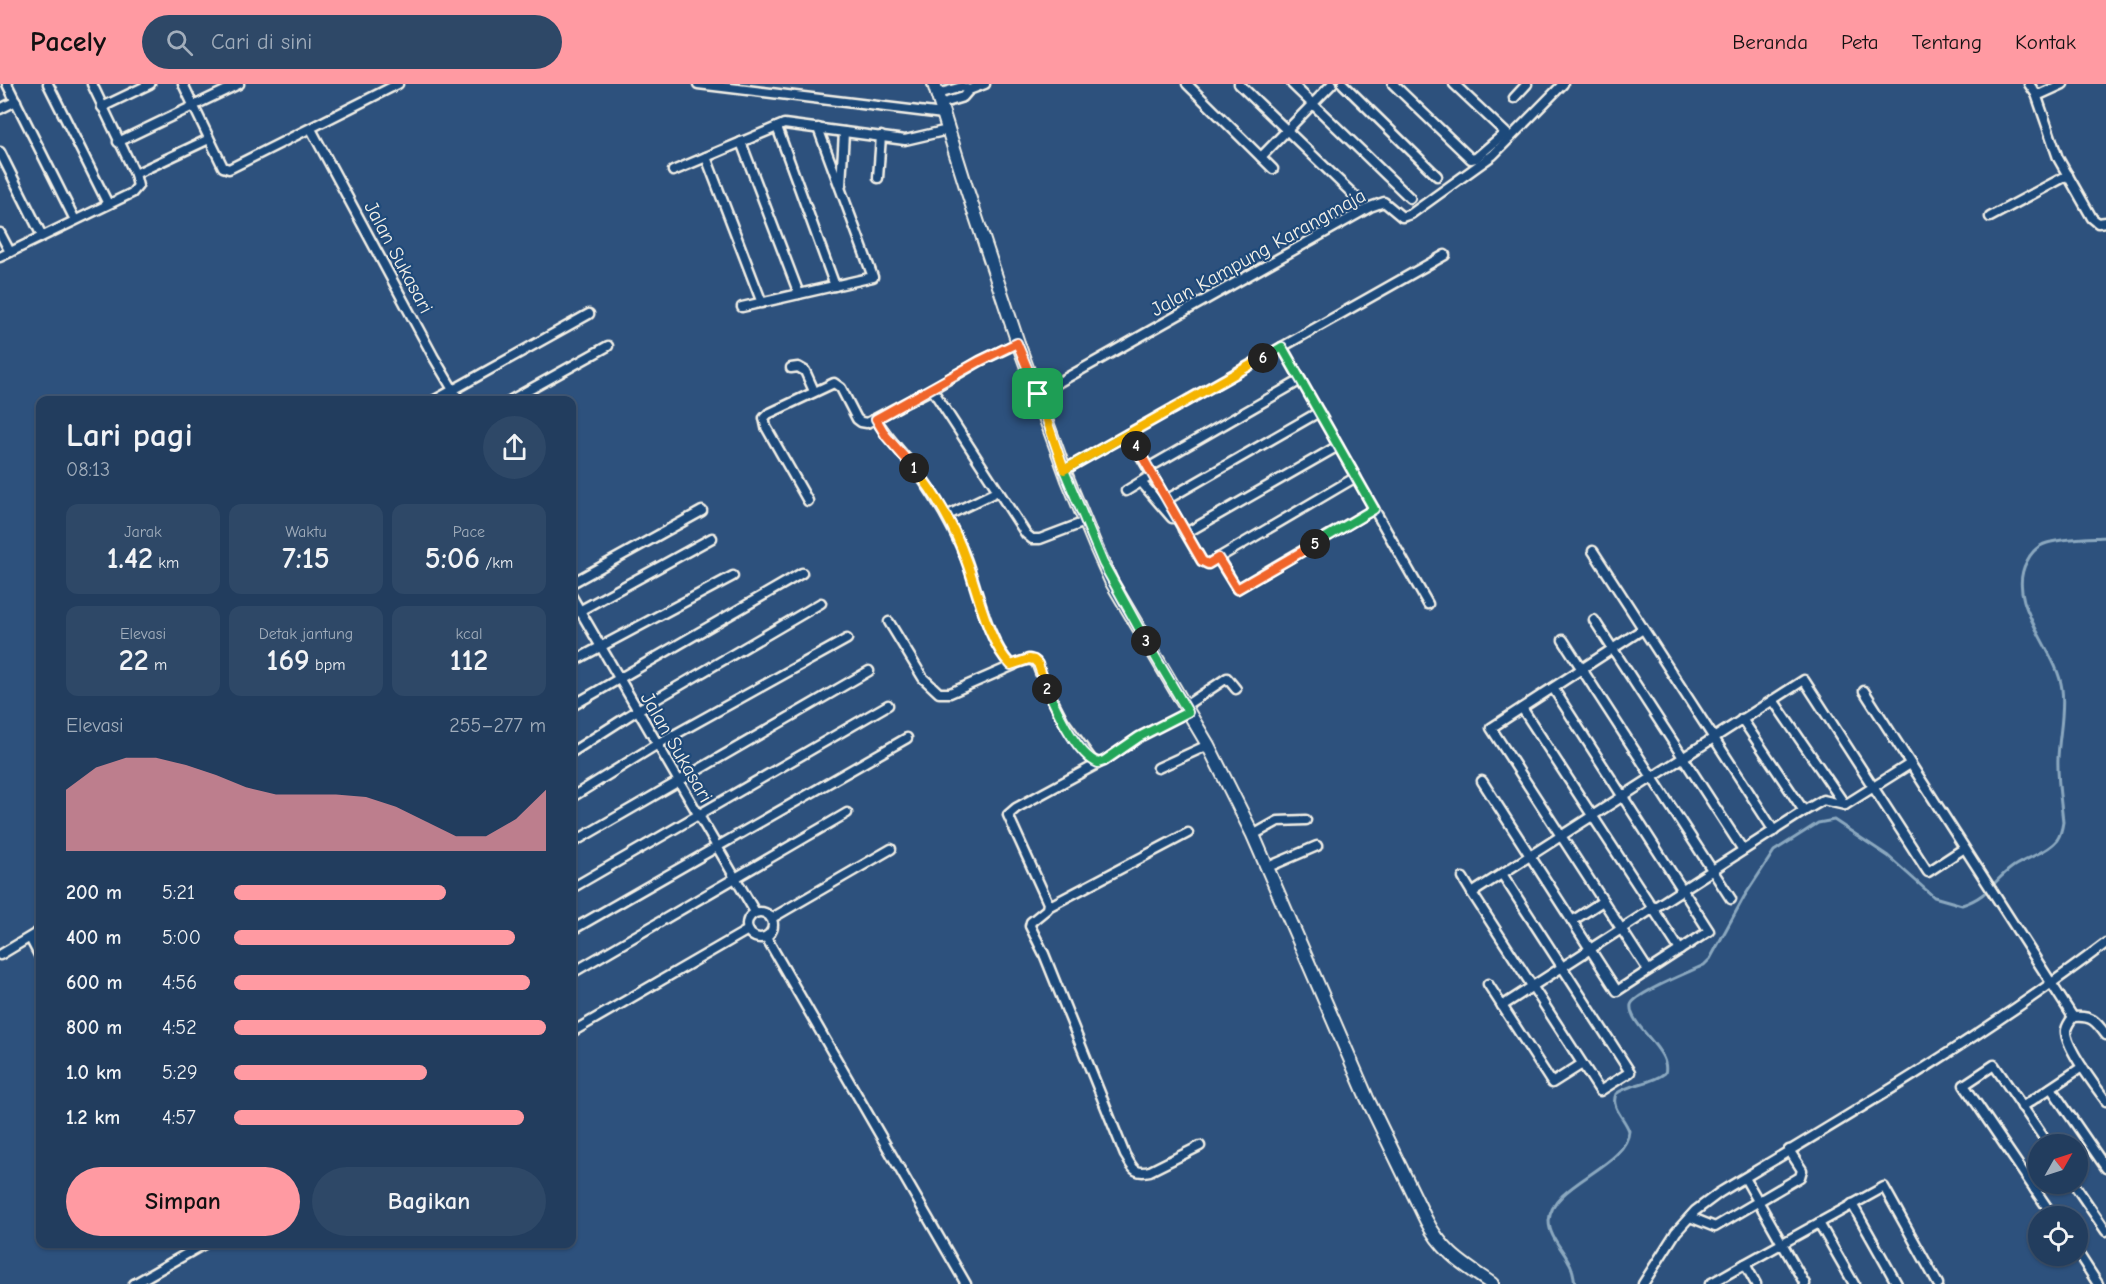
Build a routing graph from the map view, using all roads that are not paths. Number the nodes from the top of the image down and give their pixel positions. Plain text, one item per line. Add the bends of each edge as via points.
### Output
1 (7, 84) edge
2 (48, 84) edge
3 (92, 84) edge
4 (150, 84) edge
5 (183, 84) edge
6 (238, 84) edge
7 (398, 84) edge
8 (699, 84) edge
9 (986, 84) edge
10 (1187, 84) edge
11 (1239, 84) edge
12 (1292, 84) edge
13 (1332, 84) edge
14 (1343, 84) edge
15 (1393, 84) edge
16 (1454, 84) edge
17 (1563, 84) edge
18 (2029, 84) edge
19 (2063, 84) edge
20 (1522, 86) edge
21 (2036, 94) junction
22 (1514, 98) dead end
23 (939, 99) edge
24 (16, 101) junction
25 (1312, 104) junction
26 (193, 106) junction
27 (102, 107) junction
28 (0, 109) edge
29 (777, 126) junction
30 (818, 128) junction
31 (311, 129) junction
32 (948, 130) junction
33 (1287, 130) junction
34 (844, 132) junction
35 (1508, 135) junction
36 (881, 136) junction
37 (209, 139) junction
38 (118, 142) junction
39 (741, 142) junction
40 (0, 152) edge
41 (706, 157) junction
42 (1261, 157) junction
43 (1273, 169) dead end
44 (673, 171) dead end
45 (135, 174) junction
46 (2068, 175) junction
47 (1437, 176) dead end
48 (878, 178) dead end
49 (841, 190) junction
50 (1410, 198) dead end
51 (1358, 199) dead end
52 (108, 204) junction
53 (1990, 217) dead end
54 (75, 220) junction
55 (2106, 222) edge
56 (0, 232) edge
57 (42, 236) junction
58 (10, 252) junction
59 (1445, 255) dead end
60 (0, 257) edge
61 (836, 286) junction
62 (799, 294) junction
63 (762, 303) junction
64 (742, 307) dead end
65 (589, 314) dead end
66 (1017, 343) junction
67 (608, 346) dead end
68 (1282, 347) junction
69 (791, 368) dead end
70 (1301, 380) junction
71 (932, 389) junction
72 (453, 390) junction
73 (814, 392) junction
74 (1038, 394) junction
75 (442, 396) edge
76 (457, 396) edge
77 (518, 396) edge
78 (1319, 412) junction
79 (876, 419) junction
80 (1128, 434) junction
81 (1338, 446) junction
82 (1064, 470) junction
83 (1150, 472) junction
84 (1356, 477) junction
85 (1142, 482) junction
86 (998, 491) junction
87 (1126, 491) dead end
88 (1166, 500) junction
89 (808, 501) dead end
90 (1374, 509) junction
91 (702, 510) dead end
92 (946, 516) junction
93 (1085, 522) junction
94 (1186, 533) junction
95 (712, 538) dead end
96 (1593, 551) dead end
97 (1218, 558) junction
98 (802, 573) dead end
99 (733, 576) dead end
100 (576, 582) edge
101 (821, 603) dead end
102 (576, 604) edge
103 (1428, 604) dead end
104 (580, 610) junction
105 (576, 612) edge
106 (1594, 620) dead end
107 (890, 622) dead end
108 (1644, 629) junction
109 (847, 639) dead end
110 (1563, 640) dead end
111 (601, 646) junction
112 (1613, 649) junction
113 (576, 660) edge
114 (1014, 665) junction
115 (1582, 669) junction
116 (869, 671) dead end
117 (618, 680) junction
118 (1552, 688) junction
119 (1236, 689) dead end
120 (1864, 691) dead end
121 (1773, 700) junction
122 (576, 704) edge
123 (888, 705) dead end
124 (1522, 708) junction
125 (1186, 709) junction
126 (636, 711) junction
127 (1742, 719) junction
128 (907, 738) dead end
129 (1714, 738) junction
130 (656, 745) junction
131 (1208, 745) junction
132 (576, 749) edge
133 (1683, 757) junction
134 (1098, 763) junction
135 (1910, 764) junction
136 (1158, 768) dead end
137 (1652, 777) junction
138 (1482, 781) dead end
139 (679, 782) junction
140 (1873, 786) junction
141 (576, 795) edge
142 (1622, 796) junction
143 (1845, 805) junction
144 (1804, 811) junction
145 (848, 813) dead end
146 (697, 814) junction
147 (1593, 815) junction
148 (1306, 820) dead end
149 (1774, 831) junction
150 (1188, 833) dead end
151 (1253, 835) junction
152 (1561, 836) junction
153 (576, 841) edge
154 (716, 846) junction
155 (1317, 846) dead end
156 (891, 849) dead end
157 (1963, 849) junction
158 (1743, 850) junction
159 (1530, 856) junction
160 (1268, 867) junction
161 (1712, 870) junction
162 (1502, 874) junction
163 (1463, 878) dead end
164 (735, 879) junction
165 (576, 886) edge
166 (1683, 889) junction
167 (1472, 893) junction
168 (1731, 899) dead end
169 (1603, 901) junction
170 (1048, 906) junction
171 (1653, 908) junction
172 (754, 912) junction
173 (772, 918) junction
174 (1572, 921) junction
175 (576, 928) edge
176 (1621, 929) junction
177 (748, 930) junction
178 (36, 934) edge
179 (766, 937) junction
180 (30, 938) junction
181 (2106, 943) edge
182 (36, 949) edge
183 (1590, 949) junction
184 (1680, 950) junction
185 (0, 955) edge
186 (1562, 967) junction
187 (1648, 970) junction
188 (576, 971) edge
189 (1488, 984) dead end
190 (2050, 985) junction
191 (1532, 986) junction
192 (1502, 1006) junction
193 (2068, 1011) junction
194 (576, 1029) edge
195 (2106, 1035) edge
196 (1582, 1064) junction
197 (2082, 1067) junction
198 (2051, 1088) junction
199 (2106, 1101) edge
200 (2022, 1107) junction
201 (2041, 1134) edge
202 (1200, 1146) dead end
203 (1789, 1150) junction
204 (2106, 1168) edge
205 (1744, 1178) junction
206 (2028, 1180) edge
207 (2081, 1194) edge
208 (1758, 1201) junction
209 (1852, 1204) junction
210 (1690, 1217) junction
211 (1819, 1223) junction
212 (2106, 1231) edge
213 (1783, 1243) junction
214 (195, 1248) edge
215 (1745, 1264) junction
216 (2086, 1266) edge
217 (134, 1284) edge
218 (966, 1284) edge
219 (1492, 1284) edge
220 (1643, 1284) edge
221 (1712, 1284) edge
222 (1756, 1284) edge
223 (1805, 1284) edge
224 (1854, 1284) edge
225 (1897, 1284) edge
226 (1938, 1284) edge
227 (2098, 1284) edge

1 - 24 street
2 - 52 street
3 - 27 street
4 - 27 street
5 - 26 street
6 - 26 street
7 - 31 street
8 - 23 street
9 - 23 street via 963,96
10 - 42 street
11 - 33 street
12 - 25 street
13 - 25 street
14 - 47 street
15 - 35 street via 1471,159
16 - 35 street
17 - 35 street, Jalan Kampung Karangmaja
18 - 21 street
19 - 21 street
20 - 22 street
21 - 46 street via 2050,141
23 - 32 street
24 - 28 street
24 - 54 street
25 - 33 street
25 - 50 street
26 - 37 street
26 - 38 street
27 - 38 street
29 - 30 street
29 - 39 street
29 - 61 street
30 - 34 street
30 - 49 street
31 - 37 street via 229,168 223,167
31 - 72 street, Jalan Sukasari
32 - 36 street via 906,140
32 - 66 street
33 - 42 street
33 - 51 street
34 - 36 street
34 - 49 street
35 - 74 street, Jalan Kampung Karangmaja via 1484,162 1407,216 1401,216 1384,202 1370,207
36 - 48 street
37 - 45 street
38 - 45 street
39 - 41 street
39 - 62 street
40 - 57 street
41 - 44 street
41 - 63 street
42 - 43 street
45 - 52 street via 136,189
46 - 53 street
46 - 55 street via 2092,218 2098,223
49 - 61 street via 873,277
52 - 54 street
54 - 57 street
56 - 58 street
57 - 58 street
58 - 60 street
59 - 68 street
61 - 62 street
62 - 63 street
63 - 64 street
65 - 72 street
66 - 71 street
66 - 74 street
67 - 77 street
68 - 70 street
68 - 80 street
69 - 73 street via 805,371
70 - 78 street
70 - 83 street
71 - 79 street
71 - 86 street
72 - 75 street
72 - 76 street, Jalan Sukasari
73 - 79 street via 837,384 859,421
73 - 89 street via 764,418
74 - 82 street
78 - 81 street
78 - 88 street
79 - 92 street
80 - 82 street
80 - 83 street
81 - 84 street
81 - 94 street
82 - 93 street
83 - 85 street
83 - 88 street
84 - 90 street
84 - 97 street
85 - 87 street
85 - 94 street
86 - 92 street
86 - 93 street via 1021,529 1032,539
88 - 94 street
90 - 97 street via 1237,589
90 - 103 street
91 - 100 street
92 - 114 street via 966,558 995,639
93 - 125 street via 1111,581
94 - 97 street via 1202,561 1208,564
95 - 104 street
96 - 108 street
98 - 117 street
99 - 111 street
101 - 126 street
102 - 104 street, Jalan Sukasari
104 - 105 street
104 - 111 street, Jalan Sukasari
106 - 112 street
107 - 114 street via 923,678 939,693 950,693
108 - 112 street
108 - 129 street
109 - 130 street
110 - 115 street
111 - 113 street
111 - 117 street, Jalan Sukasari
112 - 115 street
112 - 133 street
114 - 134 street via 1029,659 1036,662 1063,720
115 - 118 street
115 - 137 street
116 - 139 street
117 - 122 street
117 - 126 street, Jalan Sukasari
118 - 124 street
118 - 142 street
119 - 125 street via 1227,678
120 - 135 street
121 - 127 street
121 - 140 street via 1804,680
121 - 143 street
123 - 146 street
124 - 147 street
124 - 152 street via 1491,728
125 - 131 street
125 - 134 street
126 - 130 street, Jalan Sukasari
126 - 132 street
127 - 129 street
127 - 144 street
128 - 154 street
129 - 133 street
129 - 149 street
130 - 139 street, Jalan Sukasari
130 - 141 street
131 - 136 street
131 - 151 street
133 - 137 street
133 - 158 street
134 - 170 street via 1008,815
135 - 140 street
135 - 157 street
137 - 142 street
137 - 161 street
138 - 159 street
139 - 146 street, Jalan Sukasari
139 - 153 street
140 - 143 street
140 - 157 street via 1928,872
142 - 147 street
142 - 166 street
143 - 144 street via 1823,800
144 - 149 street
145 - 164 street
146 - 154 street, Jalan Sukasari
146 - 165 street
147 - 152 street
147 - 171 street
148 - 151 street via 1278,821
149 - 158 street
150 - 170 street
151 - 160 street
152 - 159 street
152 - 169 street
154 - 164 street, Jalan Sukasari
154 - 175 street
155 - 160 street
156 - 173 street
157 - 190 street
158 - 161 street
159 - 162 street
159 - 174 street
160 - 219 street via 1367,1098 1429,1227 1448,1252
161 - 166 street
161 - 168 street
162 - 167 street
162 - 186 street
163 - 167 street
164 - 172 street, Jalan Sukasari
164 - 188 street
166 - 171 street
166 - 184 street via 1709,931
167 - 191 street
169 - 174 street
169 - 176 street
170 - 202 street via 1030,926 1132,1167 1138,1172 1150,1171
171 - 176 street
171 - 184 street
172 - 173 street
172 - 177 street via 748,918
173 - 179 street via 772,931
174 - 183 street
176 - 183 street
176 - 187 street
177 - 179 street via 758,938
177 - 194 street
178 - 180 street
179 - 218 street
180 - 182 street
180 - 185 street
181 - 190 street
183 - 186 street
183 - 187 street via 1617,991
184 - 187 street
186 - 191 street
186 - 196 street via 1630,1072 1600,1091
189 - 192 street
190 - 193 street
190 - 203 street
191 - 192 street
191 - 196 street
192 - 196 street via 1552,1083
193 - 195 street via 2092,1018
193 - 197 street via 2067,1040
197 - 198 street
197 - 199 street
198 - 200 street
198 - 204 street
200 - 201 street
200 - 206 street via 1994,1065 1964,1085
203 - 205 street
203 - 208 street via 1802,1175
205 - 208 street
205 - 210 street
207 - 212 street
208 - 210 street via 1715,1227
208 - 213 street
209 - 211 street
209 - 225 street
209 - 226 street via 1884,1187
210 - 220 street
211 - 213 street
211 - 224 street
213 - 215 street
213 - 223 street
214 - 217 street
215 - 221 street
215 - 222 street
216 - 227 street

